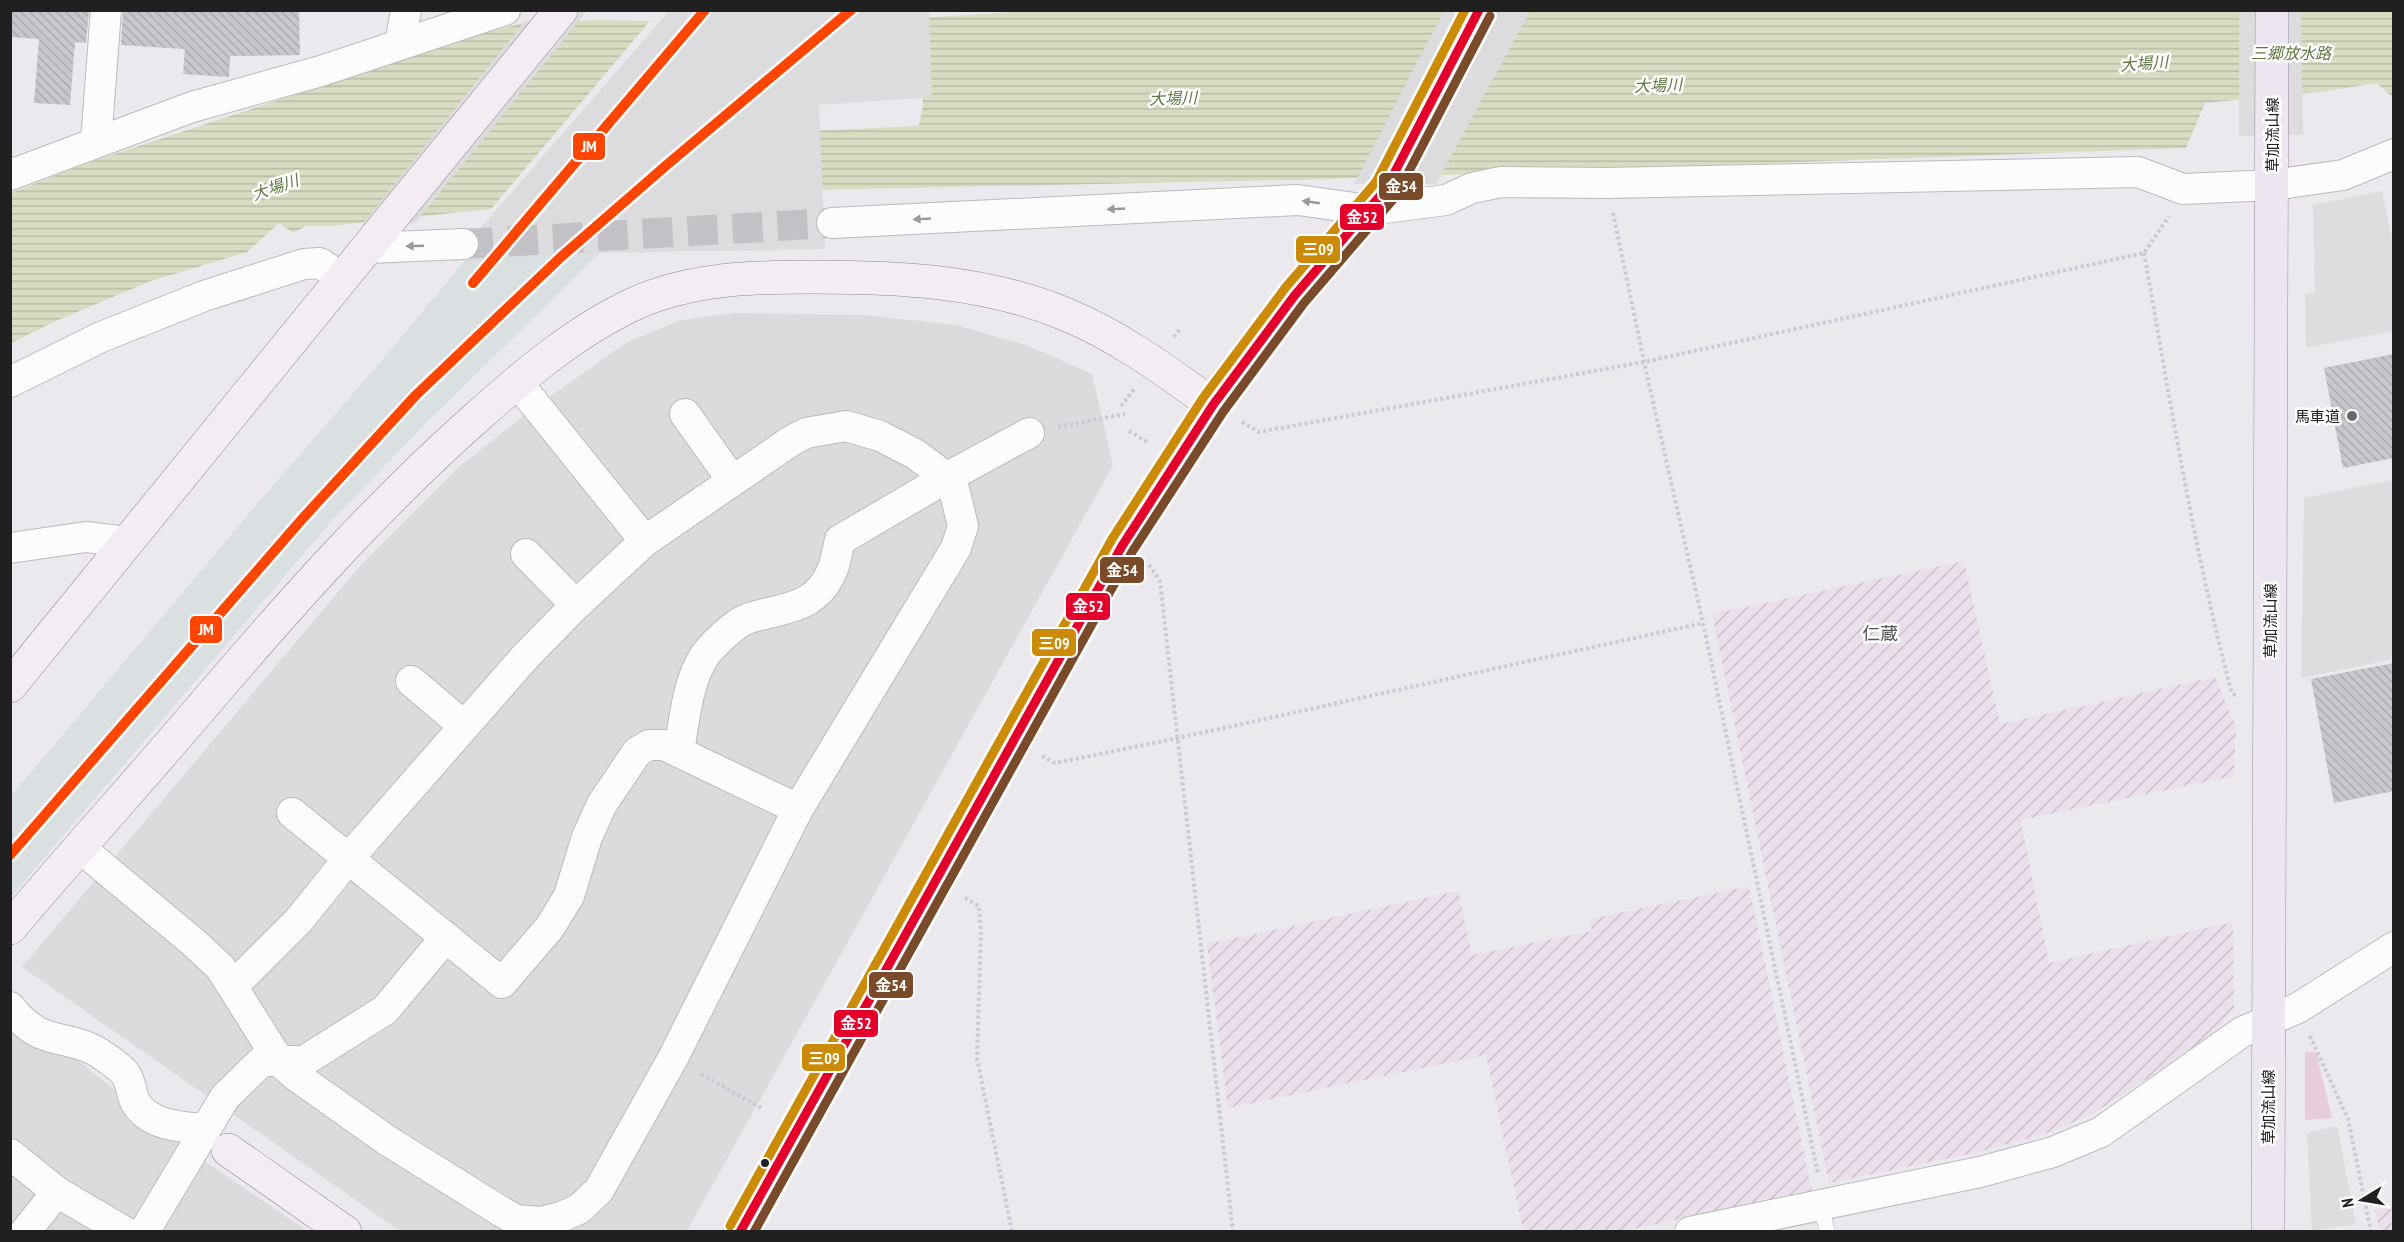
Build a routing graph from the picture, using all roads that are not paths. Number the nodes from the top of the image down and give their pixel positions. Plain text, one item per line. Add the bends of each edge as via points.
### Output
1 (106, 10) edge
2 (406, 10) edge
3 (506, 10) edge
4 (1479, 10) edge
5 (2272, 10) edge
6 (558, 15) edge
7 (400, 44) junction
8 (96, 142) junction
9 (2394, 154) edge
10 (10, 175) edge
11 (2272, 185) junction
12 (1378, 199) junction
13 (832, 223) tunnel mouth
14 (378, 236) junction
15 (463, 244) tunnel mouth
16 (342, 278) junction
17 (10, 381) edge
18 (517, 382) junction
19 (1213, 405) junction
20 (685, 414) dead end
21 (1029, 433) road end
22 (946, 478) junction
23 (732, 480) junction
24 (645, 541) junction
25 (127, 542) junction
26 (10, 548) edge
27 (526, 554) dead end
28 (576, 605) junction
29 (411, 681) dead end
30 (10, 686) edge
31 (464, 726) junction
32 (679, 752) junction
33 (798, 809) junction
34 (292, 813) dead end
35 (79, 847) junction
36 (349, 858) junction
37 (10, 928) edge
38 (446, 937) junction
39 (2394, 947) edge
40 (233, 986) junction
41 (10, 1007) edge
42 (2283, 1014) junction
43 (279, 1061) junction
44 (216, 1140) junction
45 (10, 1154) edge
46 (57, 1192) junction
47 (1824, 1213) edge
48 (26, 1232) edge
49 (126, 1232) edge
50 (144, 1232) edge
51 (345, 1232) edge
52 (740, 1232) edge
53 (1690, 1232) edge
54 (2268, 1232) edge

1 - 8 street
2 - 7 street
3 - 7 street
4 - 12 street
5 - 11 main road, 草加流山線
6 - 14 street
7 - 8 street via 192,107
8 - 10 street
9 - 11 street via 2343,175
11 - 12 street via 2183,189 2138,172 1501,182 1472,188 1446,200
11 - 42 main road, 草加流山線 via 2269,731
12 -> 13 street
12 - 19 street via 1295,295
15 -> 14 street
14 - 16 street
16 - 17 street via 320,262 304,264 204,296 102,337
16 - 25 street
18 - 19 street via 597,325 636,304 678,289 727,279 867,277 924,280 989,290 1065,314 1154,363
18 - 24 street
18 - 35 street via 366,522
19 - 52 street via 1122,546
20 - 23 street
21 - 22 street
22 - 23 street via 915,454 846,426 806,433
22 - 32 street via 840,540 832,572 817,591 796,607 746,619 715,643 694,677
22 - 33 street via 953,485 963,526 956,548
23 - 24 street
24 - 28 street
25 - 26 street via 86,537
25 - 30 street
27 - 28 street
28 - 31 street
29 - 31 street
31 - 36 street
32 - 33 street
32 - 38 street via 664,745 649,745 637,752 602,804 569,896 550,927 502,983
33 - 43 street via 673,1058 599,1190 579,1209 541,1221 516,1220 388,1141
34 - 36 street
35 - 37 street
35 - 40 street via 194,942
36 - 38 street
36 - 40 street via 298,920
38 - 43 street via 385,1010 304,1061
39 - 42 street
40 - 43 street
41 - 44 street via 17,1017 43,1035 69,1040 111,1062 126,1075 138,1106 156,1120
42 - 47 street via 2242,1032 2101,1132 2078,1143
42 - 54 main road, 草加流山線
43 - 44 street via 261,1061 225,1097
44 - 50 street
44 - 51 street
45 - 46 street
46 - 48 street
46 - 49 street
47 - 53 street

